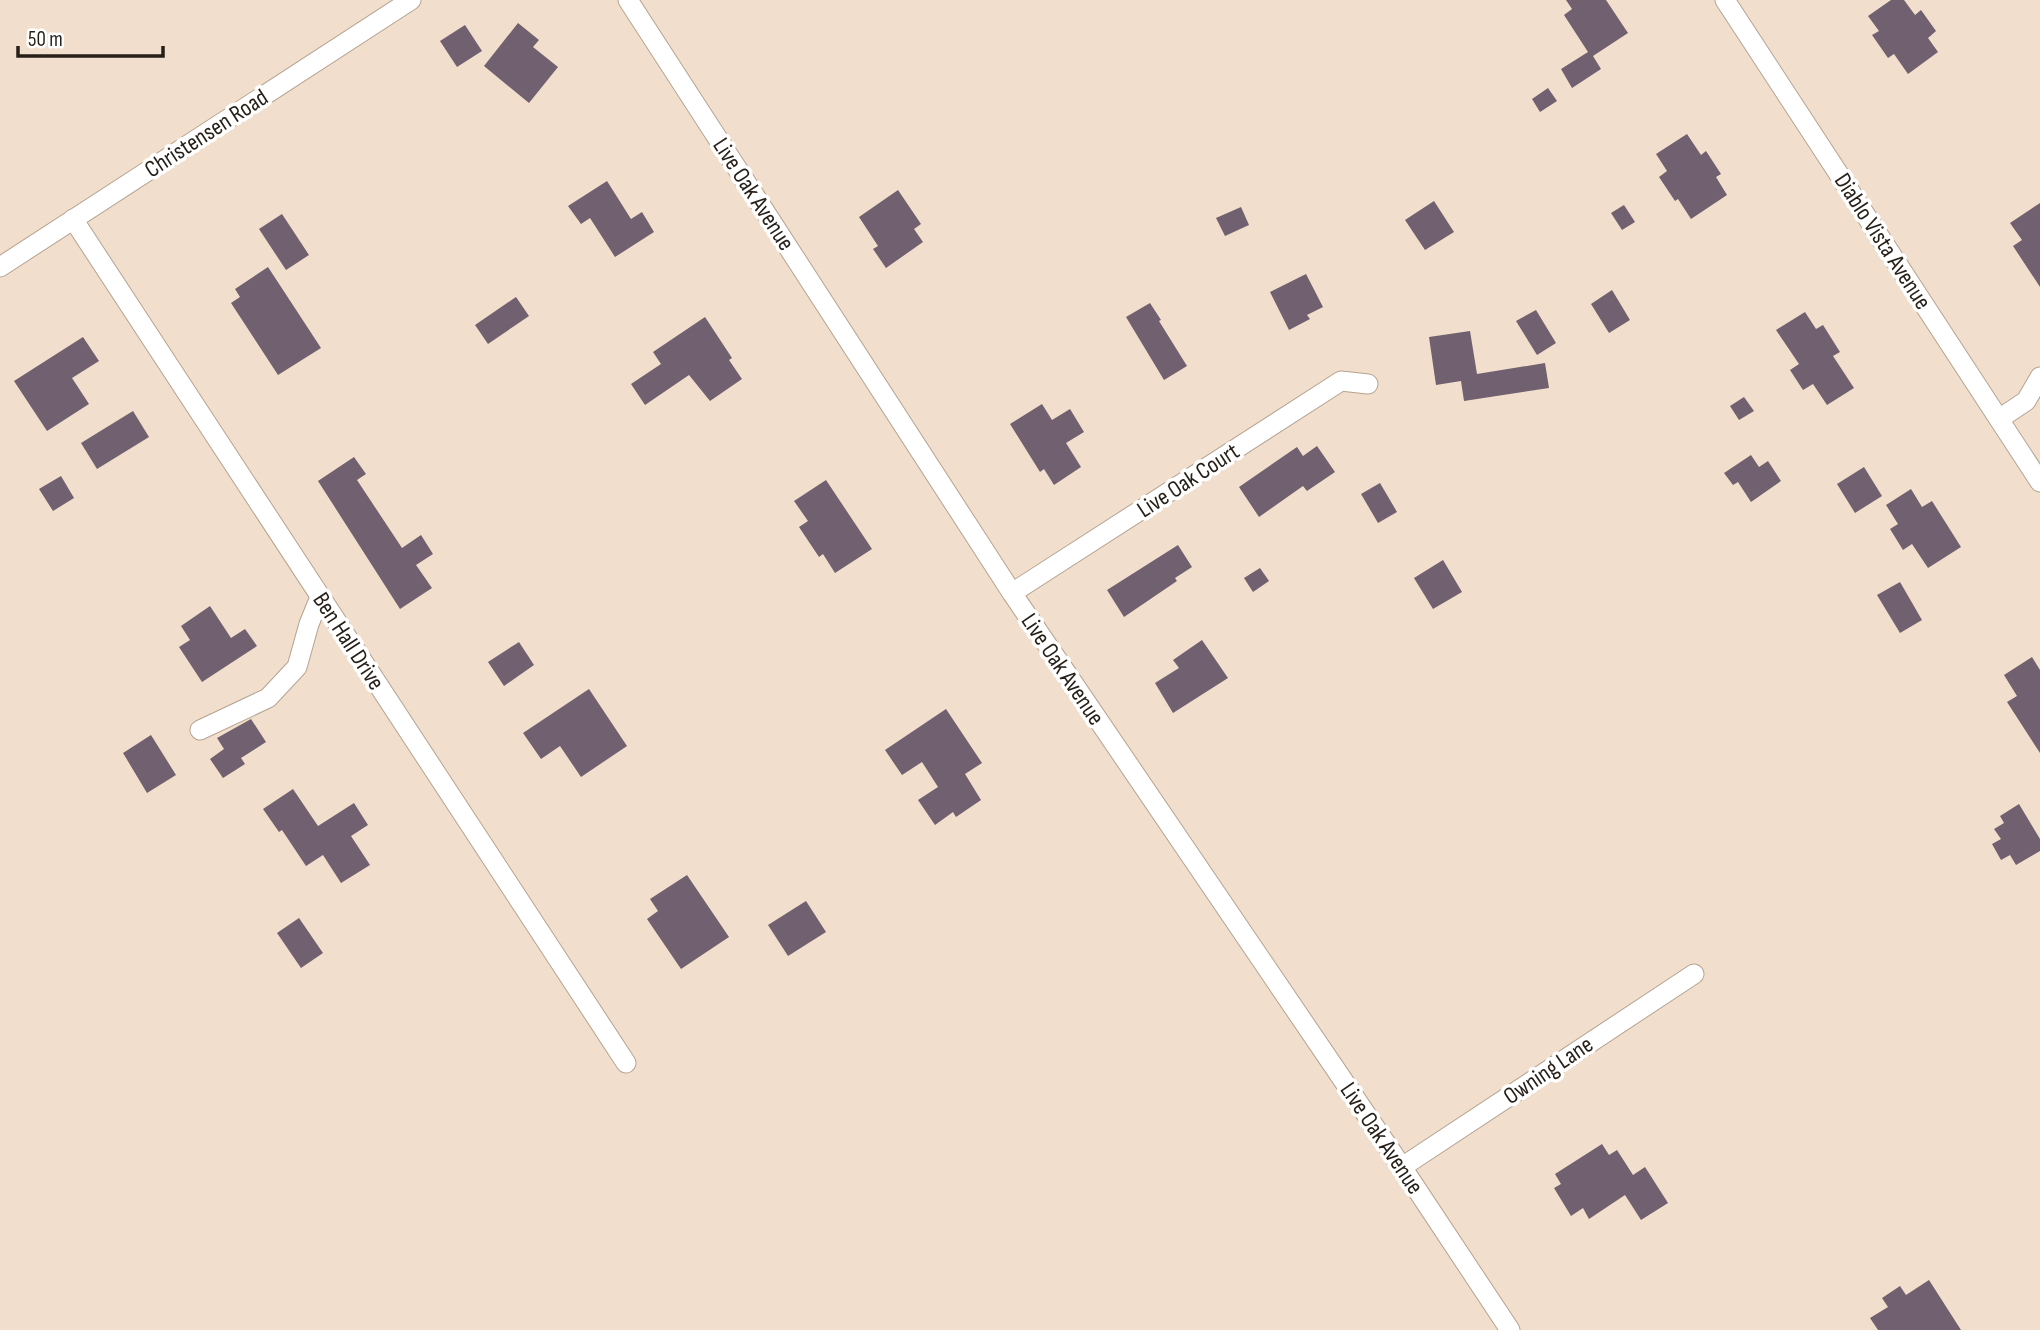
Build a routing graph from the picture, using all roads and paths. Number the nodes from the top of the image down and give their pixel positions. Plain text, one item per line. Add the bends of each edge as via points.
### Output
1 (411, 0) edge
2 (628, 0) edge
3 (1725, 0) edge
4 (73, 219) junction
5 (0, 267) edge
6 (2040, 377) edge
7 (1368, 384) dead end
8 (1999, 419) junction
9 (2040, 482) edge
10 (1012, 593) junction
11 (320, 597) junction
12 (200, 730) dead end
13 (1694, 974) dead end
14 (626, 1063) dead end
15 (1402, 1167) junction
16 (1510, 1330) edge

1 - 4 street, Christensen Road
2 - 10 street, Live Oak Avenue
3 - 8 street, Diablo Vista Avenue
4 - 5 street, Christensen Road
4 - 11 street, Ben Hall Drive
6 - 8 street via 2026,401
7 - 10 street, Live Oak Court via 1341,381
8 - 9 street, Diablo Vista Avenue
10 - 15 street, Live Oak Avenue
11 - 12 street via 297,667 268,698
11 - 14 street, Ben Hall Drive
13 - 15 street, Owning Lane
15 - 16 street, Live Oak Avenue

